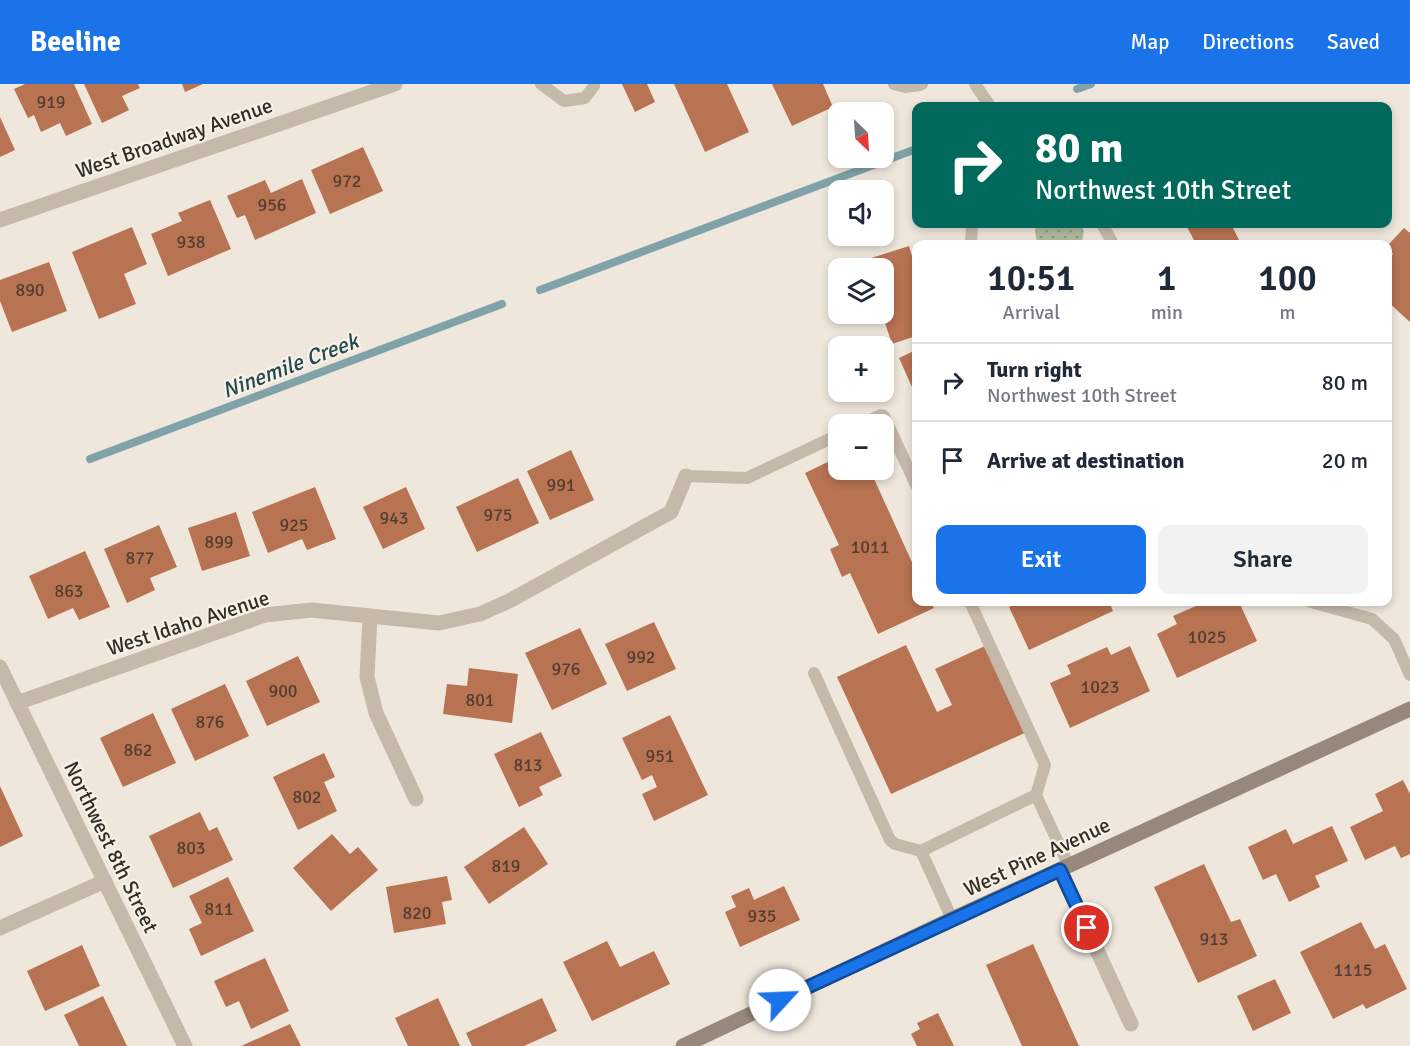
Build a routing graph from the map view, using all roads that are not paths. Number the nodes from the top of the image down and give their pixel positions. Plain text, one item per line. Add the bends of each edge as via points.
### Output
1 (395, 84) edge
2 (541, 84) edge
3 (594, 84) edge
4 (894, 84) edge
5 (922, 84) edge
6 (975, 84) edge
7 (987, 102) edge
8 (0, 220) edge
9 (894, 437) edge
10 (828, 440) edge
11 (686, 476) joint
12 (912, 476) edge
13 (972, 606) edge
14 (1325, 606) edge
15 (370, 616) junction
16 (0, 667) edge
17 (814, 673) dead end
18 (1410, 675) edge
19 (17, 704) junction
20 (1410, 709) edge
21 (1036, 795) junction
22 (416, 799) dead end
23 (921, 851) junction
24 (1065, 868) junction
25 (105, 881) junction
26 (952, 919) junction
27 (0, 928) edge
28 (1131, 1024) dead end
29 (184, 1046) edge
30 (683, 1046) edge

1 - 8 street, West Broadway Avenue
2 - 3 lane via 564,102 585,98
4 - 5 lane
6 - 7 lane
9 - 12 lane
10 - 11 lane via 747,478
11 - 15 street, West Idaho Avenue via 671,512 512,600 480,614 439,622
13 - 21 lane via 1045,762
14 - 18 lane via 1372,619 1394,639
15 - 19 street, West Idaho Avenue via 311,610 265,615
15 - 22 street via 367,677 376,713
16 - 19 street, Northwest 8th Street
17 - 23 lane via 890,840
19 - 25 street, Northwest 8th Street
20 - 24 street, West Pine Avenue
21 - 23 lane
21 - 24 lane
23 - 26 lane
24 - 26 street, West Pine Avenue
24 - 28 street
25 - 27 street
25 - 29 street, Northwest 8th Street
26 - 30 street, West Pine Avenue

